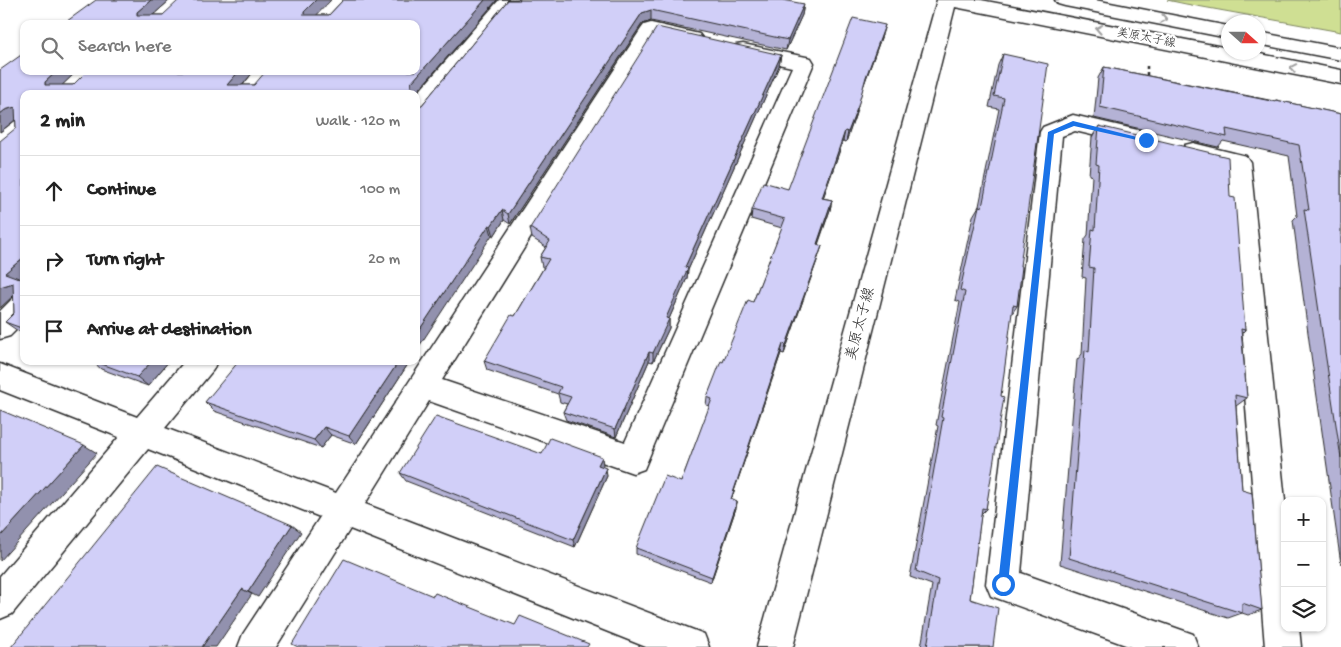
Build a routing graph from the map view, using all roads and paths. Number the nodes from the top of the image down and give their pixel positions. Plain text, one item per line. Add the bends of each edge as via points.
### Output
1 (509, 0) edge
2 (947, 0) edge
3 (951, 0) edge
4 (1065, 0) edge
5 (1221, 31) edge
6 (1266, 40) edge
7 (1341, 54) edge
8 (1147, 63) dead end
9 (1341, 78) edge
10 (1146, 82) edge
11 (420, 104) edge
12 (20, 309) edge
13 (0, 328) edge
14 (200, 365) edge
15 (0, 377) edge
16 (422, 386) junction
17 (142, 433) junction
18 (343, 510) junction
19 (0, 602) edge
20 (256, 647) edge
21 (691, 647) edge
22 (775, 647) edge
23 (1180, 647) edge
24 (1283, 647) edge

1 - 11 street
2 - 22 street, 美原太子線
9 -> 3 street, 美原太子線
4 -> 5 street, 美原太子線
6 - 7 street
8 - 10 path
12 - 13 street
14 - 17 street
15 - 17 street
16 - 16 street via 633,459 804,63 651,29
16 - 18 street
17 - 18 street
17 - 19 street
18 - 20 street
18 - 21 street
23 - 24 street via 1003,584 1051,132 1073,123 1238,162

